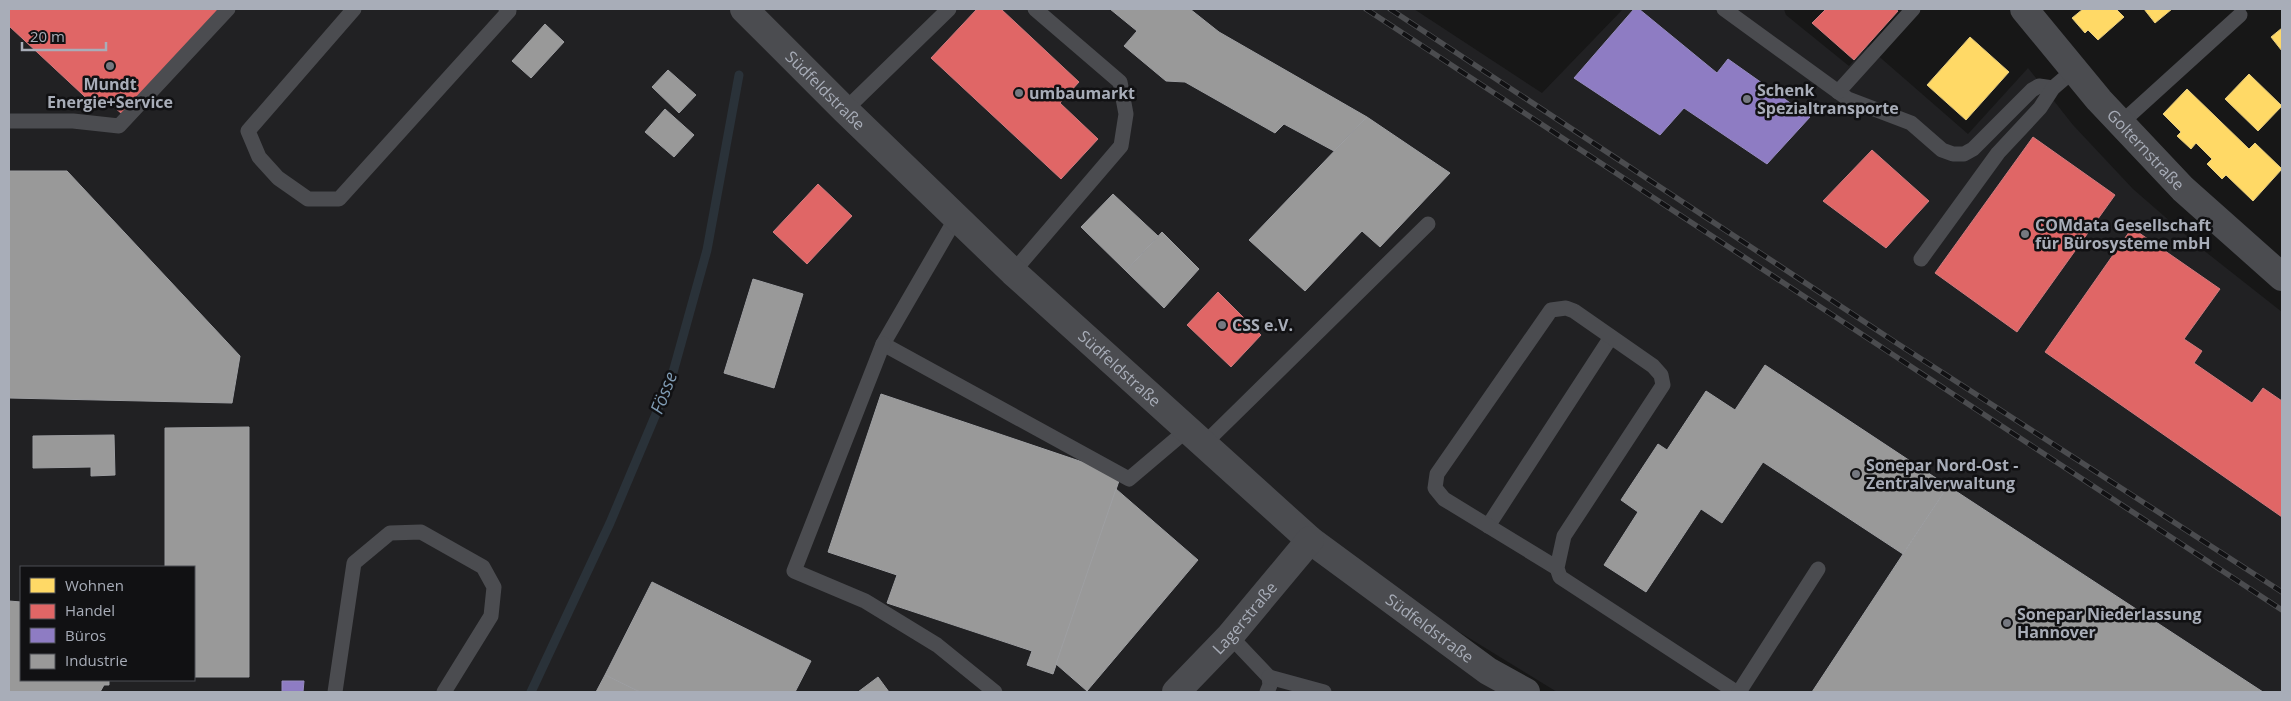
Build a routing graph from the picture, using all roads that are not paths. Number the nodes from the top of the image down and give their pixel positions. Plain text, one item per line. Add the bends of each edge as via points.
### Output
1 (228, 9) edge
2 (354, 9) edge
3 (506, 9) edge
4 (744, 9) edge
5 (949, 9) edge
6 (1035, 9) edge
7 (1724, 9) edge
8 (1913, 9) edge
9 (2024, 9) edge
10 (2240, 15) dead end
11 (2074, 70) junction
12 (2053, 88) junction
13 (1838, 92) junction
14 (844, 110) junction
15 (9, 121) edge
16 (2121, 123) junction
17 (956, 218) junction
18 (1428, 224) dead end
19 (1921, 259) dead end
20 (1013, 272) junction
21 (2282, 276) edge
22 (1611, 337) junction
23 (883, 344) junction
24 (1196, 437) junction
25 (1488, 526) junction
26 (1310, 540) junction
27 (1557, 568) junction
28 (1818, 569) dead end
29 (1230, 636) junction
30 (1268, 685) edge
31 (334, 692) edge
32 (444, 692) edge
33 (995, 692) edge
34 (1176, 692) edge
35 (1324, 692) edge
36 (1526, 692) edge
37 (1737, 692) edge

1 - 15 lane via 119,126 73,121
2 - 3 lane via 248,131 259,157 278,178 308,200 339,199 509,11
4 - 14 street, Südfeldstraße
5 - 14 lane
6 - 20 lane via 1120,82 1126,114 1121,146
7 - 13 lane
8 - 13 lane
9 - 11 street, Golternstraße
10 - 16 lane
11 - 12 lane
11 - 16 street, Golternstraße
12 - 13 lane via 2039,86 2032,90 1973,149 1964,154 1942,150 1911,122 1848,99
12 - 19 lane via 2040,108 1998,153
14 - 17 street, Südfeldstraße
16 - 21 street, Golternstraße via 2183,189
17 - 20 street, Südfeldstraße
17 - 23 lane
18 - 24 lane
20 - 24 street, Südfeldstraße
22 - 25 lane
22 - 25 lane via 1574,311 1566,308 1551,310 1437,474 1435,488 1444,499
22 - 27 lane via 1653,366 1664,385 1564,536
23 - 24 lane via 1129,479
23 - 33 lane via 794,571 865,601 937,645
24 - 26 street, Südfeldstraße
25 - 27 lane
26 - 29 street, Lagerstraße
26 - 36 street, Südfeldstraße via 1488,671
27 - 37 lane via 1560,578
28 - 37 lane
29 - 30 lane
29 - 34 street, Lagerstraße
30 - 35 lane
31 - 32 lane via 354,563 390,533 421,532 483,567 494,587 491,616

